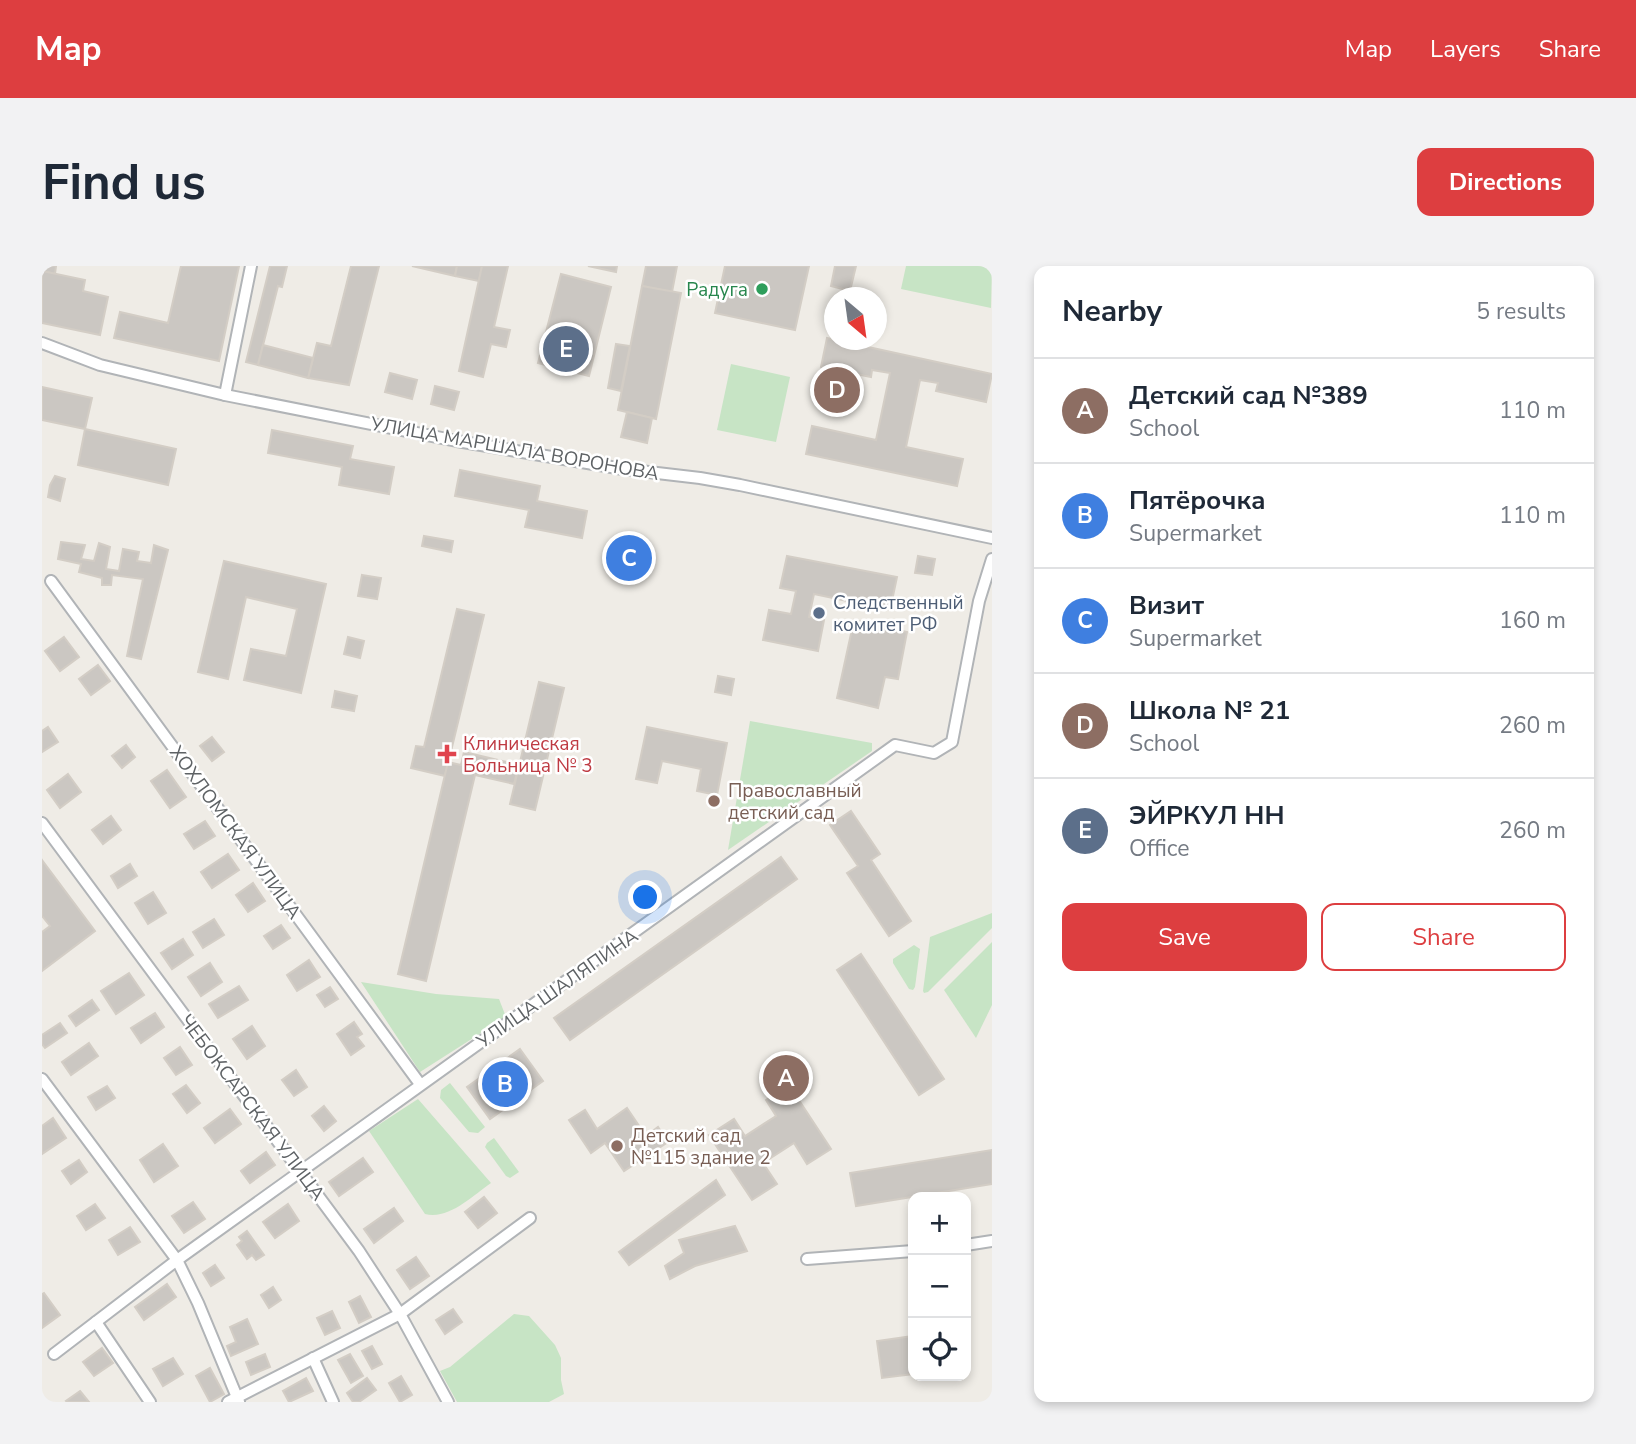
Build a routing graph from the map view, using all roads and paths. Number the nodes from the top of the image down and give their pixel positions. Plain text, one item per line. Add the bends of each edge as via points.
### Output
1 (251, 266) edge
2 (42, 343) edge
3 (225, 395) junction
4 (992, 538) edge
5 (992, 559) edge
6 (51, 581) dead end
7 (42, 823) edge
8 (42, 1079) edge
9 (421, 1084) junction
10 (302, 1172) junction
11 (530, 1218) dead end
12 (992, 1241) edge
13 (971, 1244) edge
14 (908, 1251) edge
15 (807, 1259) dead end
16 (177, 1260) junction
17 (400, 1314) junction
18 (96, 1322) junction
19 (54, 1354) dead end
20 (313, 1358) junction
21 (234, 1400) edge
22 (150, 1402) edge
23 (333, 1402) edge
24 (448, 1402) edge

1 - 3 street
2 - 3 street, УЛИЦА МАРШАЛА ВОРОНОВА via 100,365
3 - 4 street, УЛИЦА МАРШАЛА ВОРОНОВА via 470,443 700,478
5 - 9 street, УЛИЦА ШАЛЯПИНА via 979,601 952,742 934,752 894,745
6 - 9 street, ХОХЛОМСКАЯ УЛИЦА
7 - 10 street, ЧЕБОКСАРСКАЯ УЛИЦА
8 - 16 street
9 - 10 street, УЛИЦА ШАЛЯПИНА
10 - 16 street, УЛИЦА ШАЛЯПИНА
10 - 17 street, ЧЕБОКСАРСКАЯ УЛИЦА
11 - 17 street
12 - 13 street
14 - 15 street
16 - 18 street, УЛИЦА ШАЛЯПИНА
16 - 21 street
17 - 20 street
17 - 24 street, ЧЕБОКСАРСКАЯ УЛИЦА
18 - 19 street, УЛИЦА ШАЛЯПИНА
18 - 22 street
20 - 21 street
20 - 23 street

